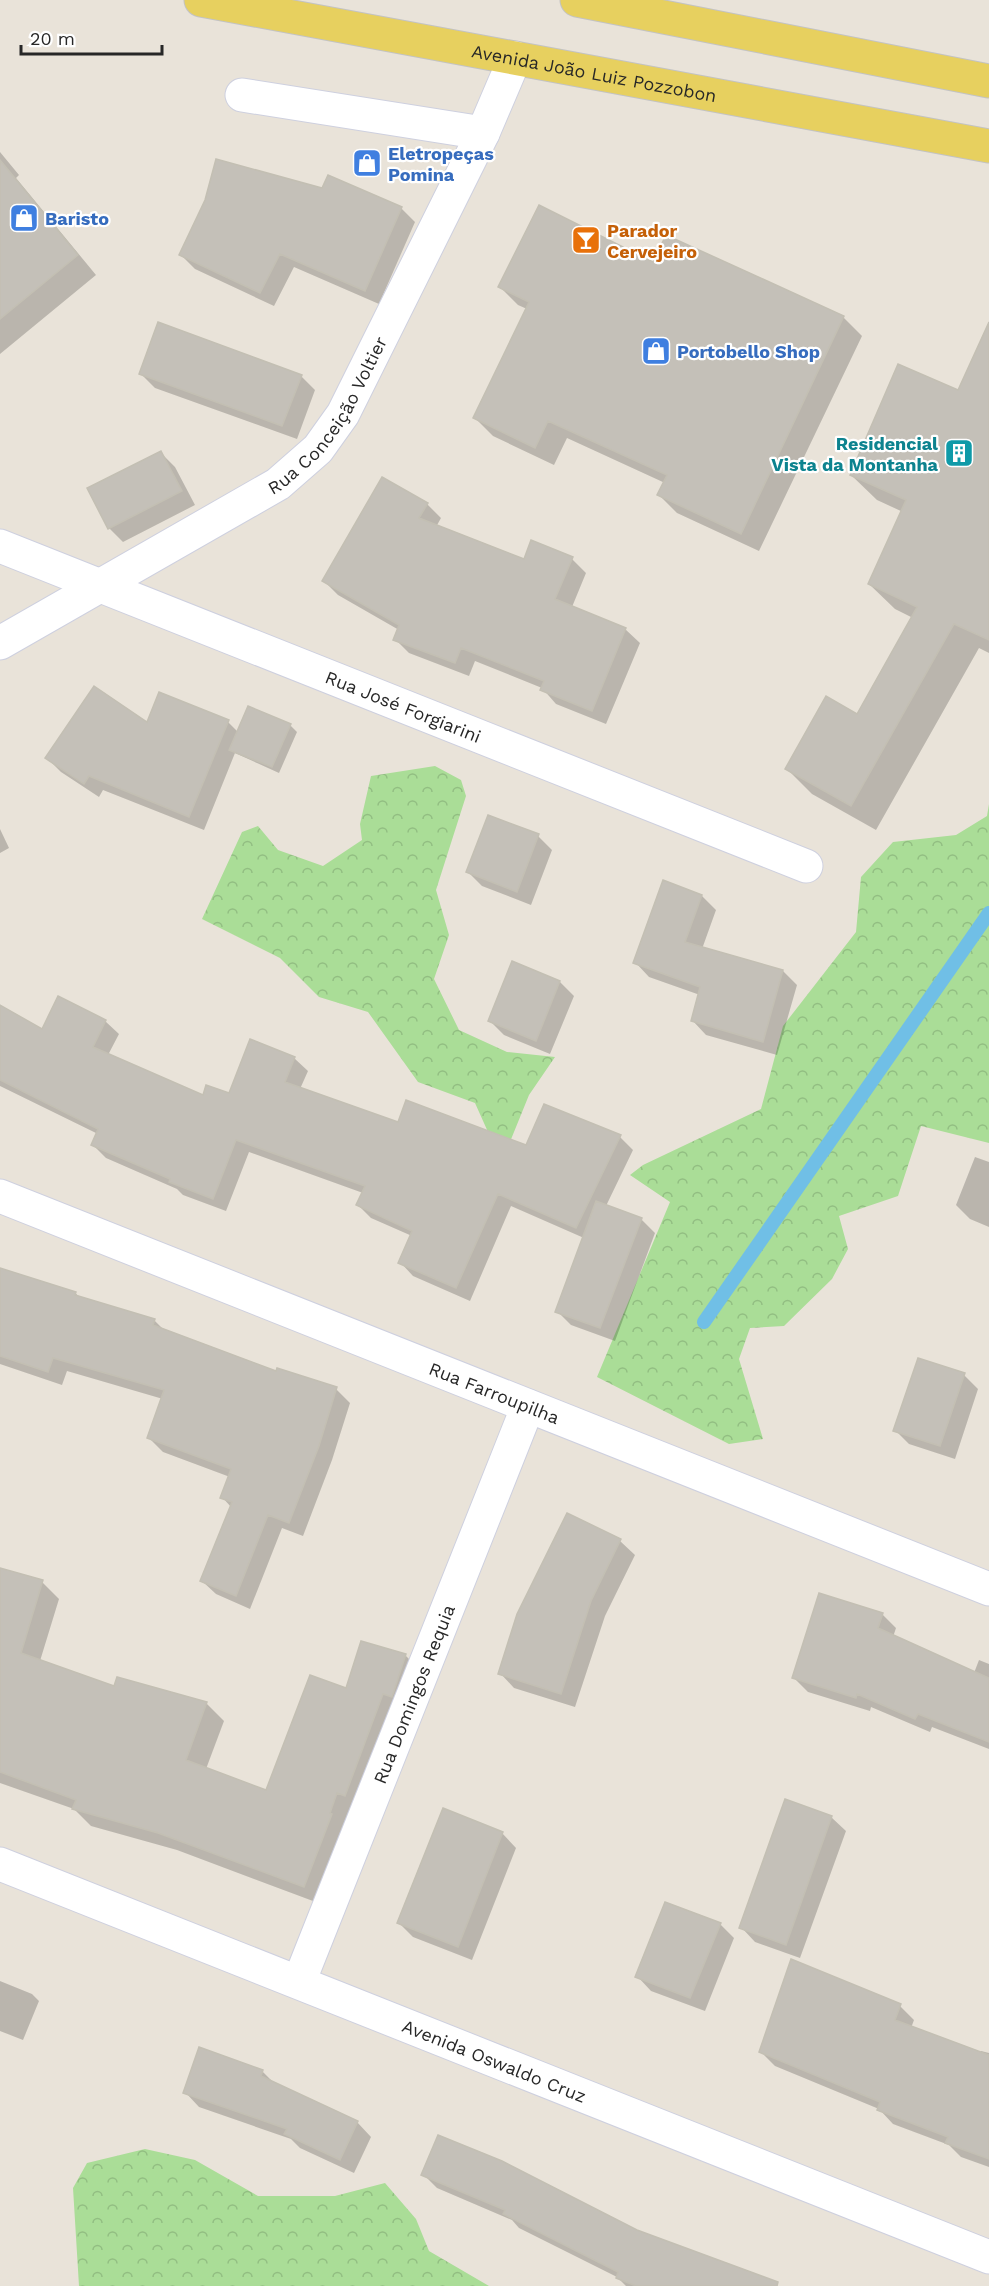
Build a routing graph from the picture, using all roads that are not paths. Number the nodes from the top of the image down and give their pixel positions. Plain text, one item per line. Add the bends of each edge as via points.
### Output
1 (201, 0) edge
2 (577, 0) edge
3 (615, 3) edge
4 (515, 58) junction
5 (989, 81) edge
6 (242, 95) dead end
7 (483, 133) junction
8 (989, 146) edge
9 (0, 546) edge
10 (99, 586) junction
11 (0, 643) edge
12 (806, 866) dead end
13 (0, 1196) edge
14 (528, 1406) junction
15 (989, 1589) edge
16 (0, 1864) edge
17 (299, 1982) junction
18 (989, 2257) edge

1 - 4 main road, Avenida João Luiz Pozzobon
2 - 3 main road
3 - 5 main road
4 - 7 street, Rua Conceição Voltier
4 - 8 main road, Avenida João Luiz Pozzobon
6 - 7 street
7 - 10 street, Rua Conceição Voltier via 344,414 318,449 278,484
9 - 10 street, Rua José Forgiarini
10 - 11 street, Rua Conceição Voltier
10 - 12 street, Rua José Forgiarini
13 - 14 street, Rua Farroupilha
14 - 15 street, Rua Farroupilha
14 - 17 street, Rua Domingos Requia
16 - 17 street, Avenida Oswaldo Cruz
17 - 18 street, Avenida Oswaldo Cruz

